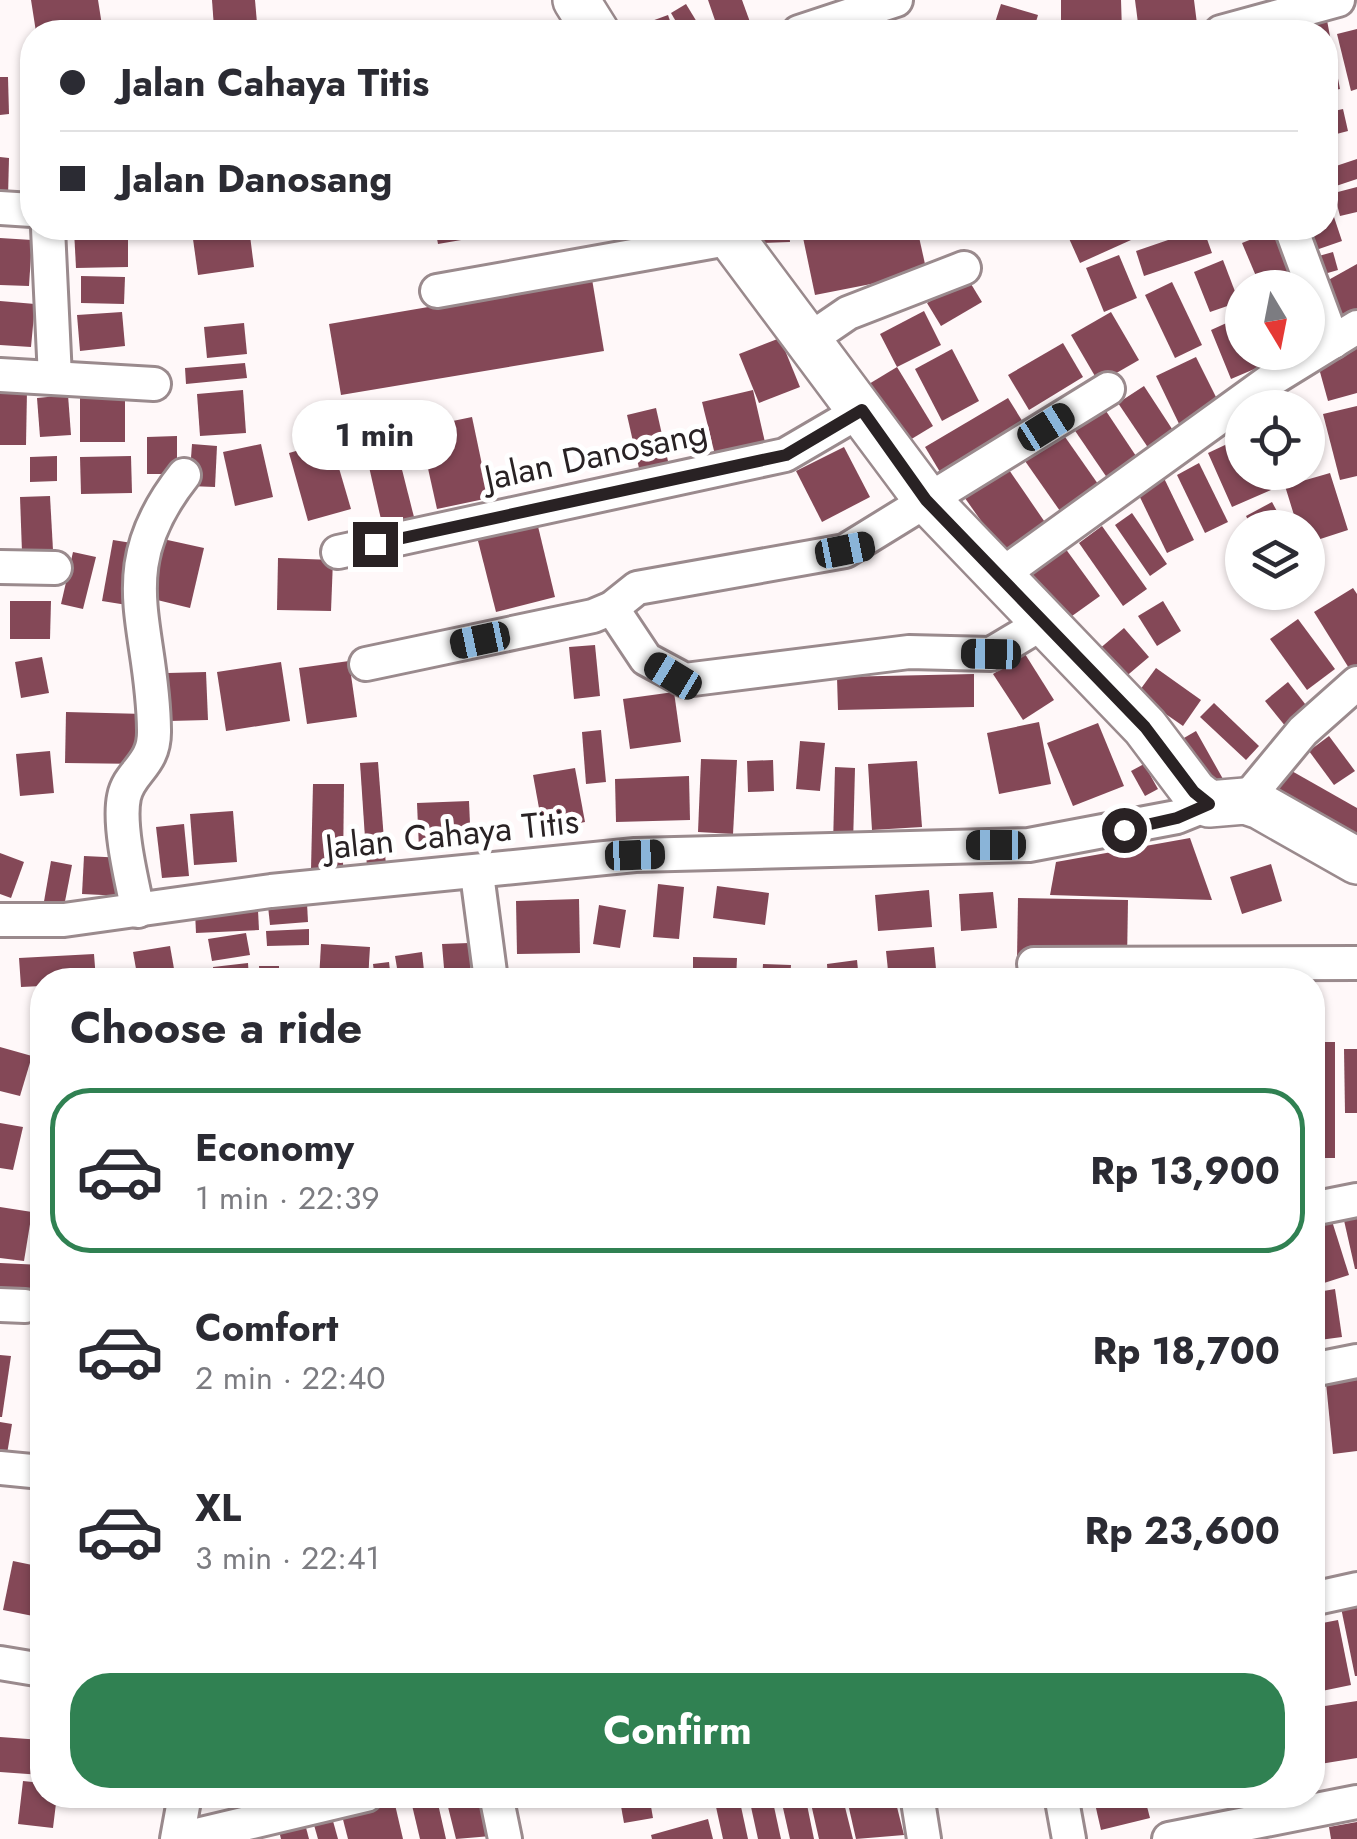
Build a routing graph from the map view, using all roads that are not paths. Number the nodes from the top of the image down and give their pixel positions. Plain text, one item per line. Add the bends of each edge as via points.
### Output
1 (896, 0) edge
2 (1338, 0) edge
3 (835, 20) edge
4 (1266, 20) edge
5 (49, 240) edge
6 (693, 240) edge
7 (733, 240) edge
8 (1297, 240) edge
9 (964, 268) dead end
10 (436, 292) dead end
11 (1345, 334) edge
12 (810, 339) junction
13 (0, 375) edge
14 (56, 378) junction
15 (154, 384) dead end
16 (1108, 389) dead end
17 (862, 410) junction
18 (184, 476) dead end
19 (934, 507) junction
20 (338, 552) dead end
21 (0, 566) edge
22 (56, 568) dead end
23 (1001, 575) junction
24 (612, 608) junction
25 (1046, 621) junction
26 (366, 664) dead end
27 (1357, 683) edge
28 (1227, 802) junction
29 (1357, 861) edge
30 (477, 874) junction
31 (138, 911) junction
32 (0, 920) edge
33 (1357, 963) edge
34 (1034, 964) dead end
35 (489, 968) edge
36 (1357, 1200) edge
37 (1325, 1206) edge
38 (1357, 1361) edge
39 (1325, 1367) edge
40 (0, 1468) edge
41 (30, 1471) edge
42 (1357, 1589) edge
43 (1325, 1595) edge
44 (0, 1663) edge
45 (30, 1668) edge
46 (1357, 1802) edge
47 (183, 1808) edge
48 (498, 1808) edge
49 (919, 1808) edge
50 (1063, 1808) edge
51 (252, 1810) edge
52 (179, 1839) edge
53 (504, 1839) edge
54 (924, 1839) edge
55 (1069, 1839) edge
56 (1169, 1839) edge

1 - 3 street
2 - 4 street
5 - 14 street
6 - 10 street
7 - 12 street
8 - 11 street
9 - 12 street via 848,312
11 - 23 street
12 - 17 street
13 - 14 street
14 - 15 street
16 - 19 street
17 - 19 street
17 - 20 street, Jalan Danosang via 786,455
18 - 31 street via 162,502 141,552 138,590 153,751 123,800
19 - 23 street
19 - 24 street via 845,550 637,588
21 - 22 street
23 - 25 street
24 - 25 street via 646,659 685,680 910,652 991,654
24 - 26 street
25 - 28 street via 1145,727 1194,792
27 - 28 street
28 - 29 street
28 - 30 street, Jalan Cahaya Titis via 1177,818 1029,845 635,855
30 - 31 street, Jalan Cahaya Titis via 271,891
30 - 35 street
31 - 32 street, Jalan Cahaya Titis
33 - 34 street
36 - 37 street
38 - 39 street
40 - 41 street
42 - 43 street
44 - 45 street
46 - 56 street
47 - 52 street
48 - 53 street
49 - 54 street
50 - 55 street
51 - 52 street

